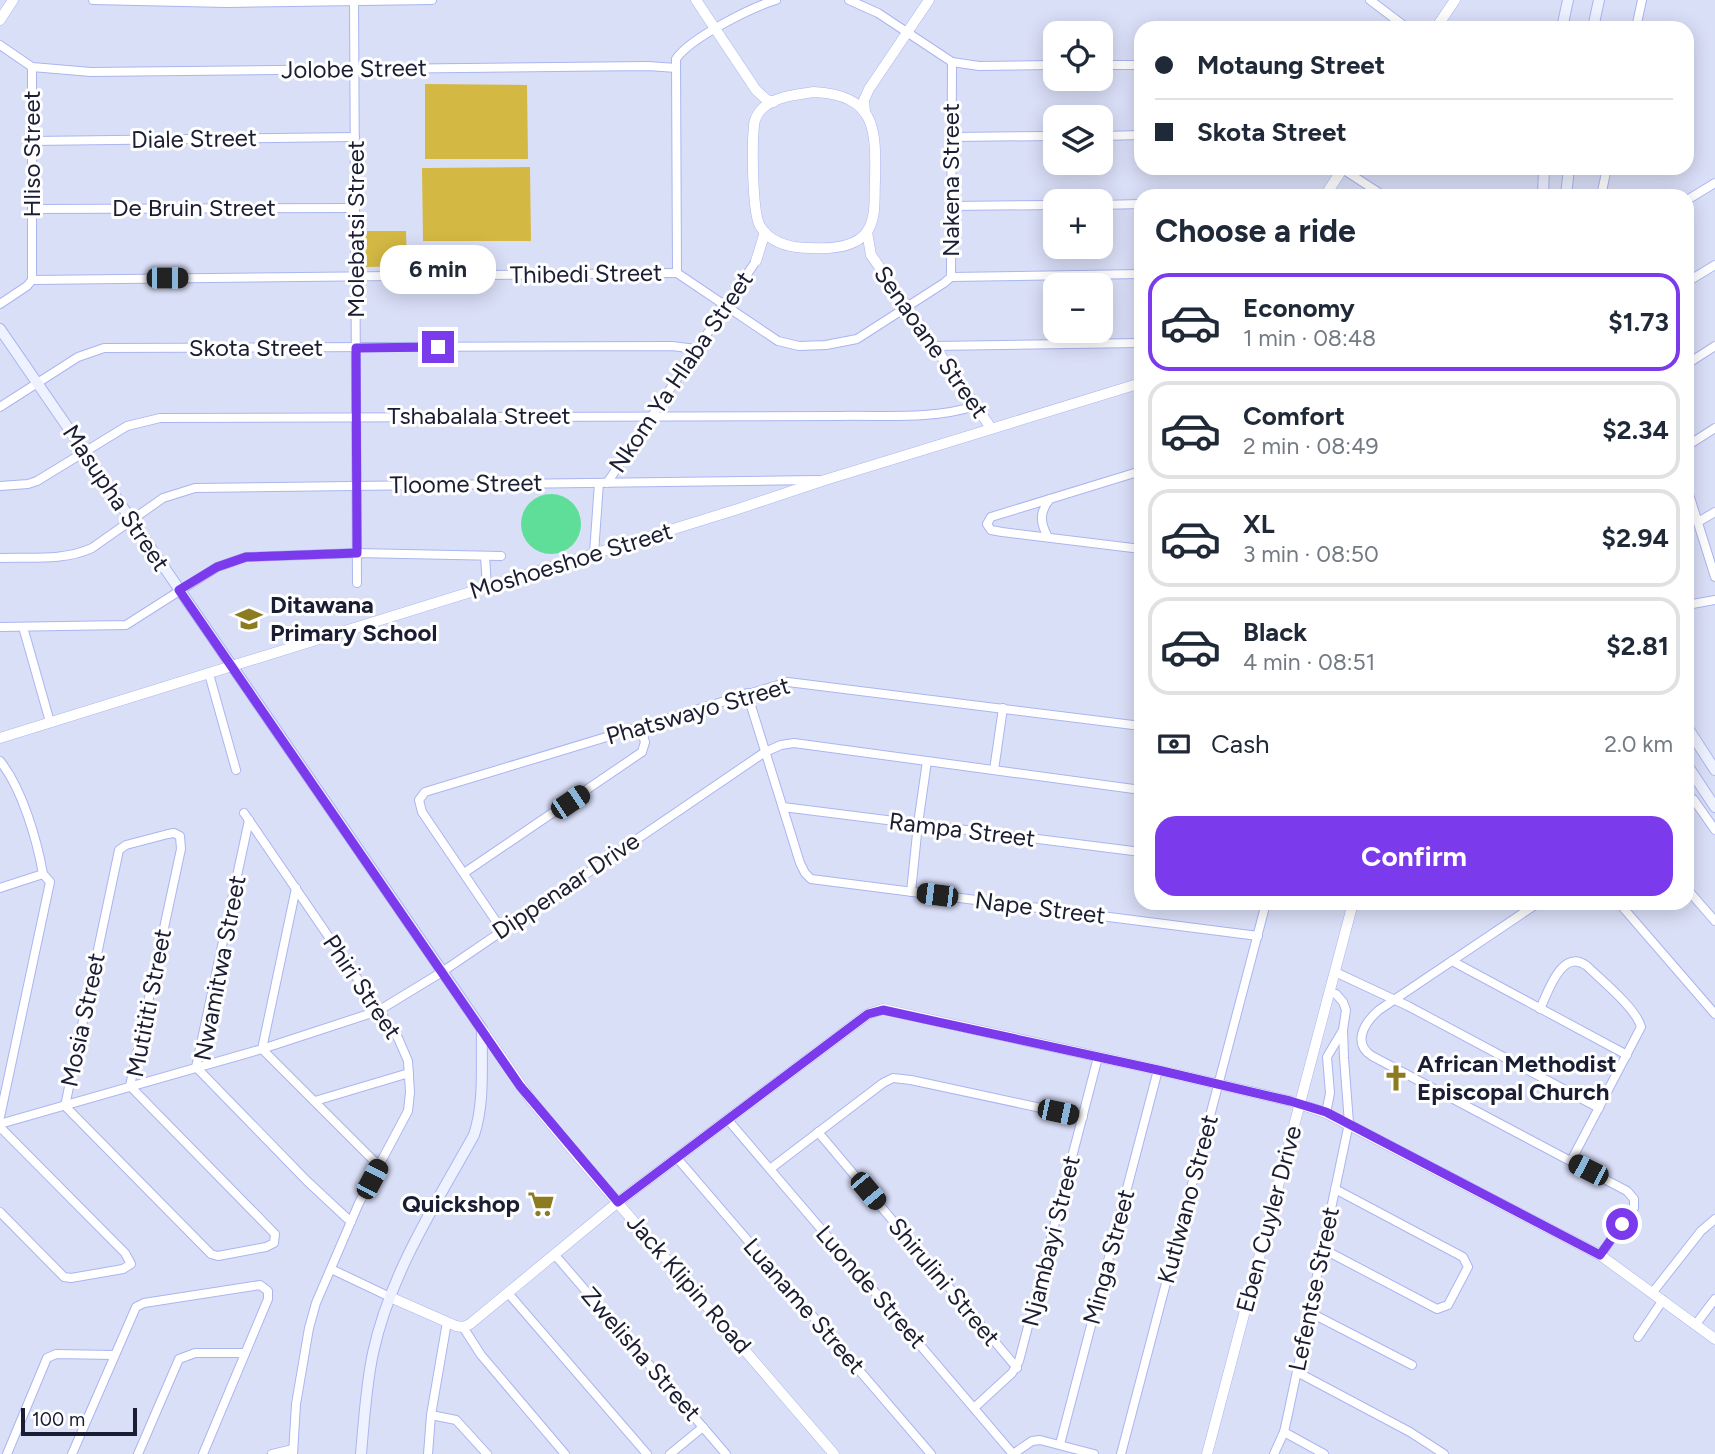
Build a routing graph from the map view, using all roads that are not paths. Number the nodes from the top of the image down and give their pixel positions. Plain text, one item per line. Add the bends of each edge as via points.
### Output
1 (13, 0) edge
2 (93, 0) edge
3 (354, 0) edge
4 (432, 0) edge
5 (696, 0) edge
6 (776, 0) edge
7 (849, 0) edge
8 (929, 0) edge
9 (1370, 0) edge
10 (1455, 0) edge
11 (1568, 0) edge
12 (1599, 0) edge
13 (1642, 0) edge
14 (0, 20) edge
15 (1398, 21) edge
16 (1441, 21) edge
17 (1564, 21) edge
18 (1594, 21) edge
19 (1638, 21) edge
20 (715, 29) junction
21 (908, 32) junction
22 (0, 45) edge
23 (951, 62) junction
24 (1043, 65) edge
25 (1113, 65) edge
26 (1134, 65) edge
27 (33, 67) junction
28 (676, 68) junction
29 (355, 69) junction
30 (869, 89) junction
31 (756, 90) junction
32 (845, 97) junction
33 (774, 102) junction
34 (760, 112) junction
35 (865, 113) junction
36 (1134, 135) edge
37 (1043, 136) edge
38 (1113, 136) edge
39 (355, 137) junction
40 (951, 137) junction
41 (32, 141) junction
42 (1352, 175) edge
43 (1715, 183) edge
44 (1374, 189) edge
45 (1694, 196) edge
46 (1134, 204) edge
47 (1043, 205) edge
48 (1113, 205) edge
49 (951, 206) junction
50 (355, 208) junction
51 (32, 209) junction
52 (765, 232) junction
53 (867, 232) junction
54 (779, 243) junction
55 (852, 243) junction
56 (871, 255) junction
57 (755, 261) junction
58 (1715, 265) edge
59 (677, 273) junction
60 (1134, 274) edge
61 (356, 276) junction
62 (951, 277) junction
63 (1694, 278) edge
64 (32, 280) junction
65 (0, 304) edge
66 (725, 306) junction
67 (908, 308) junction
68 (0, 328) edge
69 (1134, 343) edge
70 (934, 346) junction
71 (1715, 346) edge
72 (356, 348) junction
73 (696, 349) junction
74 (1694, 360) edge
75 (37, 382) junction
76 (1134, 385) edge
77 (975, 406) junction
78 (0, 407) edge
79 (356, 416) junction
80 (651, 417) junction
81 (990, 428) junction
82 (1715, 429) edge
83 (1694, 442) edge
84 (84, 452) junction
85 (1134, 474) edge
86 (1130, 475) junction
87 (1134, 477) edge
88 (825, 480) junction
89 (603, 483) junction
90 (0, 486) edge
91 (357, 486) junction
92 (1050, 499) junction
93 (1694, 510) edge
94 (1715, 512) edge
95 (130, 519) junction
96 (1698, 522) junction
97 (1048, 537) junction
98 (1134, 548) edge
99 (357, 553) junction
100 (594, 553) junction
101 (485, 556) junction
102 (501, 556) dead end
103 (0, 558) edge
104 (1715, 577) edge
105 (357, 583) dead end
106 (487, 587) junction
107 (179, 590) junction
108 (1715, 600) edge
109 (1694, 603) edge
110 (23, 626) junction
111 (0, 627) edge
112 (232, 667) junction
113 (209, 674) junction
114 (747, 693) junction
115 (1003, 708) junction
116 (50, 722) junction
117 (1134, 725) edge
118 (640, 726) junction
119 (0, 738) edge
120 (1694, 738) edge
121 (765, 752) junction
122 (0, 761) edge
123 (928, 761) junction
124 (236, 770) dead end
125 (994, 770) junction
126 (1715, 770) edge
127 (1694, 776) edge
128 (1134, 789) edge
129 (1694, 800) edge
130 (783, 807) junction
131 (1715, 807) edge
132 (246, 817) joint
133 (918, 824) junction
134 (1715, 830) edge
135 (168, 834) joint
136 (1134, 851) edge
137 (464, 873) junction
138 (43, 874) junction
139 (0, 888) edge
140 (296, 888) junction
141 (911, 891) junction
142 (1694, 898) edge
143 (1264, 910) edge
144 (1351, 910) edge
145 (1528, 910) edge
146 (1625, 910) edge
147 (1715, 921) edge
148 (502, 930) junction
149 (1258, 936) junction
150 (1452, 961) junction
151 (442, 972) junction
152 (1335, 972) junction
153 (1330, 992) junction
154 (1395, 999) junction
155 (1540, 1009) junction
156 (378, 1012) junction
157 (1715, 1014) edge
158 (482, 1029) junction
159 (1343, 1030) junction
160 (262, 1049) junction
161 (1627, 1055) junction
162 (1098, 1057) junction
163 (196, 1067) junction
164 (1158, 1070) junction
165 (409, 1073) junction
166 (1219, 1084) junction
167 (130, 1086) junction
168 (315, 1101) junction
169 (1300, 1104) junction
170 (65, 1106) junction
171 (1599, 1108) junction
172 (1326, 1112) junction
173 (1083, 1117) junction
174 (0, 1118) edge
175 (728, 1120) junction
176 (1349, 1123) junction
177 (0, 1125) edge
178 (818, 1132) junction
179 (677, 1158) junction
180 (1571, 1161) junction
181 (379, 1166) junction
182 (770, 1169) junction
183 (1335, 1189) junction
184 (618, 1202) junction
185 (0, 1212) edge
186 (1715, 1219) edge
187 (351, 1222) junction
188 (266, 1247) joint
189 (1323, 1249) junction
190 (555, 1255) junction
191 (1600, 1255) junction
192 (331, 1269) junction
193 (1653, 1292) junction
194 (508, 1293) junction
195 (390, 1297) junction
196 (1715, 1299) edge
197 (1663, 1300) junction
198 (1309, 1312) junction
199 (447, 1322) junction
200 (1696, 1324) junction
201 (463, 1327) junction
202 (1638, 1337) dead end
203 (1715, 1339) edge
204 (245, 1353) junction
205 (114, 1355) junction
206 (1412, 1365) dead end
207 (1017, 1368) junction
208 (1297, 1372) junction
209 (974, 1408) junction
210 (431, 1415) junction
211 (703, 1427) junction
212 (1284, 1432) junction
213 (1060, 1444) junction
214 (293, 1452) edge
215 (7, 1454) edge
216 (72, 1454) edge
217 (138, 1454) edge
218 (203, 1454) edge
219 (272, 1454) edge
220 (361, 1454) edge
221 (428, 1454) edge
222 (487, 1454) edge
223 (565, 1454) edge
224 (647, 1454) edge
225 (670, 1454) edge
226 (726, 1454) edge
227 (834, 1454) edge
228 (931, 1454) edge
229 (1013, 1454) edge
230 (1094, 1454) edge
231 (1121, 1454) edge
232 (1208, 1454) edge
233 (1274, 1454) edge
234 (1324, 1454) edge
235 (1444, 1454) edge

1 - 14 street
2 - 3 street
3 - 4 street
3 - 29 street, Molebatsi Street
5 - 20 street
6 - 20 street
7 - 21 street
8 - 21 street
9 - 15 street
10 - 16 street
11 - 17 main road
12 - 18 main road
13 - 19 street
20 - 28 street via 680,52
20 - 31 street
21 - 23 street
21 - 30 street
22 - 27 street, Hliso Street
23 - 24 street
23 - 40 street, Nakena Street
25 - 26 street
27 - 29 street, Jolobe Street via 91,72
27 - 41 street, Hliso Street
28 - 29 street, Jolobe Street
28 - 59 street
29 - 39 street, Molebatsi Street
30 - 32 street
30 - 35 street
31 - 33 street
31 - 34 street
32 - 33 street via 814,92
32 - 35 street
33 - 34 street
34 - 52 street via 754,125 755,206
35 - 53 street via 873,126 876,150 874,209
36 - 38 street
37 - 40 street
39 - 41 street, Diale Street
39 - 50 street, Molebatsi Street
40 - 49 street, Nakena Street
41 - 51 street, Hliso Street
42 - 44 street
43 - 45 street
46 - 48 street
47 - 49 street
49 - 62 street, Nakena Street
50 - 51 street, De Bruin Street
50 - 61 street, Molebatsi Street
51 - 64 street, Hliso Street
52 - 54 street
52 - 57 street, Nkom Ya Hlaba Street
53 - 55 street
53 - 56 street, Senaoane Street
54 - 55 street via 811,248
54 - 57 street, Nkom Ya Hlaba Street
55 - 56 street, Senaoane Street
56 - 67 street, Senaoane Street
57 - 66 street, Nkom Ya Hlaba Street
58 - 63 street
59 - 61 street, Thibedi Street
59 - 66 street, Nakena Street
60 - 62 street
61 - 64 street, Thibedi Street
61 - 72 street, Molebatsi Street
62 - 67 street, Nakena Street
64 - 65 street
66 - 67 street, Nakena Street via 778,341 799,346 857,339
66 - 73 street, Nkom Ya Hlaba Street
67 - 70 street, Senaoane Street
68 - 75 main road, Masupha Street
69 - 70 street
70 - 77 street, Senaoane Street
71 - 74 street
72 - 73 street, Skota Street
72 - 75 street, Skota Street via 104,348 78,356
72 - 79 street, Molebatsi Street
73 - 80 street, Nkom Ya Hlaba Street
75 - 78 street, Skota Street
75 - 84 main road, Masupha Street
76 - 81 street, Moshoeshoe Street
77 - 80 street, Tshabalala Street via 938,414
77 - 81 street, Senaoane Street
79 - 80 street, Tshabalala Street
79 - 84 street, Tshabalala Street via 150,419 127,426
79 - 91 street, Molebatsi Street
80 - 89 street, Nkom Ya Hlaba Street
81 - 88 street, Moshoeshoe Street
82 - 83 street
84 - 90 street, Tshabalala Street via 37,481
84 - 95 main road, Masupha Street
85 - 86 street
86 - 87 street
86 - 92 street
88 - 89 street, Tloome Street
88 - 100 street, Moshoeshoe Street
89 - 91 street, Tloome Street
89 - 100 street, Nkom Ya Hlaba Street
91 - 95 street, Tloome Street via 195,488 163,498
91 - 99 street, Molebatsi Street
92 - 97 street via 1041,516
92 - 97 street via 991,517 987,524 991,530
93 - 96 street
94 - 96 street
95 - 103 street, Tloome Street via 80,553
95 - 107 main road, Masupha Street
96 - 104 street
97 - 98 street
99 - 101 street
99 - 105 street, Molebatsi Street
99 - 107 street via 246,557 217,567
100 - 106 street, Moshoeshoe Street
101 - 102 street
101 - 106 street
106 - 112 street, Moshoeshoe Street
107 - 110 street via 121,627
107 - 112 main road, Masupha Street
108 - 109 street
110 - 111 street
110 - 116 street
112 - 113 street, Moshoeshoe Street
112 - 151 main road, Jack Klipin Road
113 - 116 street, Moshoeshoe Street
113 - 124 street
114 - 115 street, Phatswayo Street via 795,682
114 - 118 street, Phatswayo Street
114 - 121 street, Nape Street
115 - 117 street, Phatswayo Street
115 - 125 street
116 - 119 street, Moshoeshoe Street
118 - 137 street via 645,742 642,752
118 - 137 street, Phatswayo Street via 425,792 419,800 422,811
120 - 126 main road
121 - 123 street, Dippenaar Drive via 794,743
121 - 130 street, Nape Street
121 - 148 street, Dippenaar Drive
122 - 138 street via 12,777
123 - 125 street, Dippenaar Drive
123 - 133 street
125 - 128 street, Dippenaar Drive
127 - 131 main road
129 - 134 street
130 - 133 street, Rampa Street
130 - 141 street, Nape Street via 808,877
132 - 140 street, Phiri Street
132 - 163 street, Nwamitwa Street
133 - 136 street, Rampa Street
133 - 141 street
135 - 167 street, Mutititi Street via 180,836 181,849
135 - 170 street, Mosia Street via 119,850
137 - 148 street, Phatswayo Street
138 - 139 street
138 - 174 street via 50,891
140 - 156 street, Phiri Street
140 - 160 street
141 - 149 street, Nape Street
142 - 147 street
143 - 149 street, Kutlwano Street
144 - 152 street, Eben Cuyler Drive
145 - 150 street
146 - 157 street
148 - 151 street, Dippenaar Drive
149 - 166 street, Kutlwano Street
150 - 154 street
150 - 155 street
151 - 156 street, Dippenaar Drive
151 - 158 main road, Jack Klipin Road
152 - 153 street, Eben Cuyler Drive
152 - 154 street
153 - 159 street, Lefentse Street via 1346,1010
153 - 169 street, Eben Cuyler Drive
154 - 171 street
154 - 180 street via 1367,1023 1361,1042 1367,1052
155 - 161 street
155 - 161 street via 1561,967 1583,963 1639,1021 1640,1033
156 - 160 street, Dippenaar Drive
156 - 165 street, Phiri Street via 403,1046
158 - 184 street, Jack Klipin Road via 531,1100
158 - 195 main road via 482,1102 474,1135 424,1223
159 - 172 street via 1328,1057
159 - 176 street, Lefentse Street
160 - 163 street, Dippenaar Drive
160 - 168 street
161 - 171 street
162 - 164 street
162 - 173 street, Njambayi Street
162 - 175 street via 876,1010
163 - 167 street, Dippenaar Drive
163 - 187 street, Nwamitwa Street
164 - 166 street
164 - 213 street, Minga Street
165 - 168 street
165 - 181 street, Phiri Street via 408,1111
166 - 169 street
166 - 231 street, Kutlwano Street
167 - 170 street, Dippenaar Drive
167 - 188 street, Mutititi Street via 275,1234 274,1243
168 - 181 street
169 - 172 street
169 - 232 street, Eben Cuyler Drive
170 - 177 street, Dippenaar Drive
170 - 188 street, Mosia Street via 211,1254
171 - 180 street
172 - 176 street
173 - 178 street via 893,1078
173 - 207 street, Njambayi Street
175 - 179 street
175 - 182 street, Luonde Street
176 - 183 street, Lefentse Street
176 - 191 street
177 - 185 street via 131,1264 64,1277
178 - 182 street
178 - 207 street, Shirulini Street
179 - 184 street
179 - 228 street, Luaname Street
180 - 191 street via 1624,1188 1634,1199 1634,1208
181 - 187 street, Phiri Street
182 - 209 street, Luonde Street
183 - 189 street, Lefentse Street
183 - 189 street via 1468,1264 1448,1304 1440,1310
184 - 190 street
184 - 227 street, Jack Klipin Road
186 - 193 street
187 - 192 street, Phiri Street
189 - 198 street, Lefentse Street
190 - 194 street
190 - 211 street, Zwelisha Street
191 - 193 street
192 - 195 street
192 - 214 street, Phiri Street via 309,1328
193 - 197 street
194 - 201 street
194 - 224 street
195 - 199 street
195 - 220 main road via 374,1352
196 - 200 street
197 - 200 street
197 - 202 street
198 - 206 street
198 - 208 street, Lefentse Street
199 - 201 street
199 - 210 street
200 - 203 street
201 - 223 street
204 - 205 street via 268,1299 260,1285 139,1305
204 - 217 street via 195,1353 179,1359
204 - 218 street
205 - 215 street via 55,1354 47,1358
205 - 216 street
207 - 209 street
208 - 212 street, Lefentse Street
208 - 235 street
209 - 229 street, Luonde Street
210 - 221 street
210 - 222 street via 458,1422
211 - 225 street
211 - 226 street, Zwelisha Street
212 - 233 street, Lefentse Street
212 - 234 street
213 - 229 street via 1035,1440
213 - 230 street
214 - 219 street

